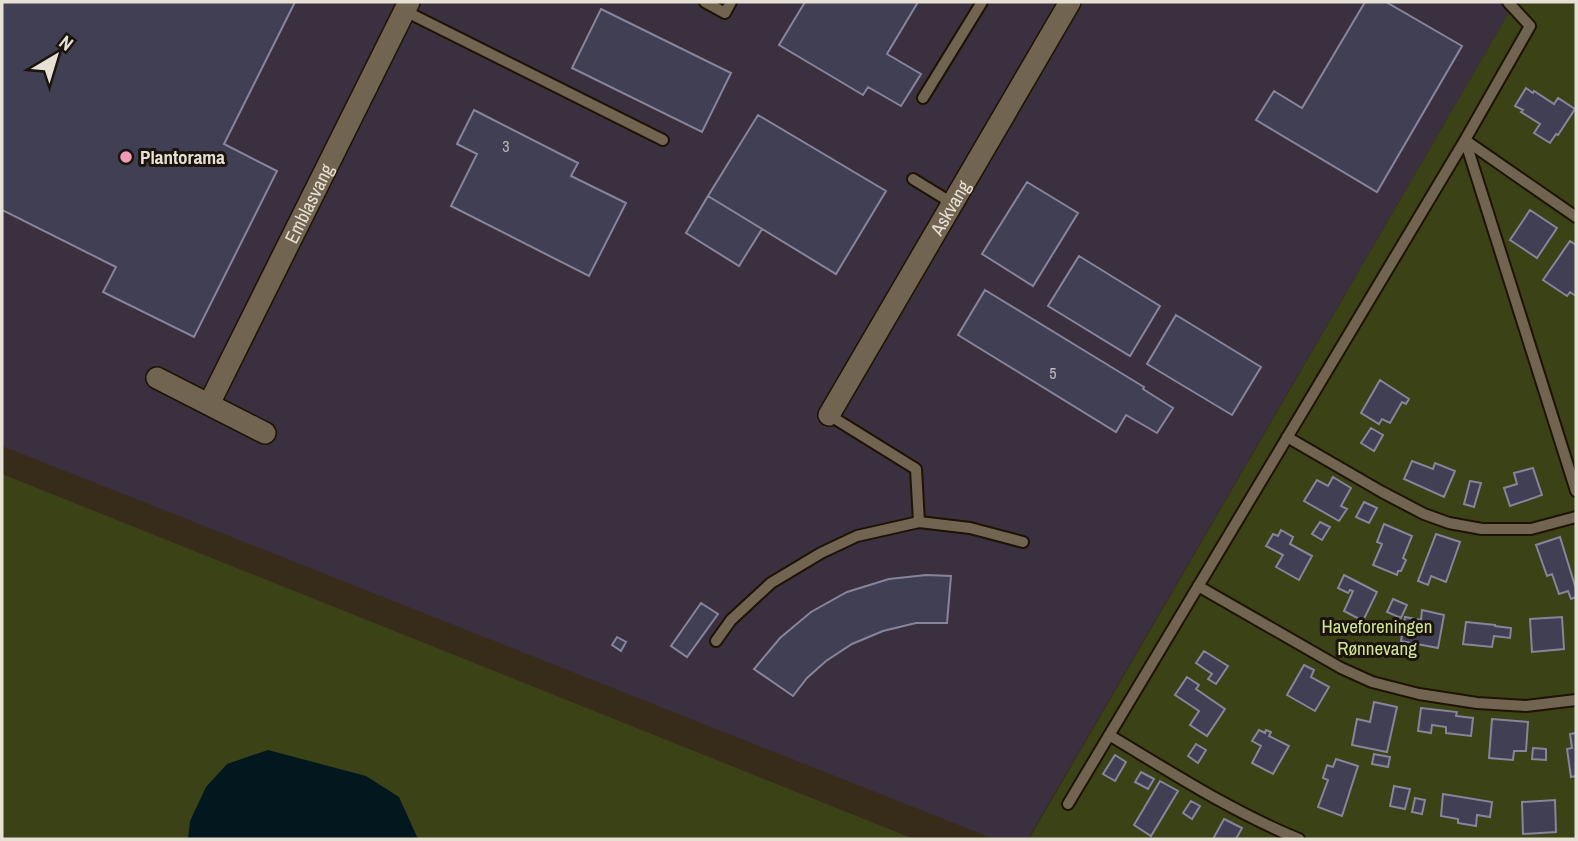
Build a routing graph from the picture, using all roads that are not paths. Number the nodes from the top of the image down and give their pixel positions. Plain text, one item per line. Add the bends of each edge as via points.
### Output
1 (705, 2) edge
2 (731, 2) edge
3 (982, 2) edge
4 (1508, 2) edge
5 (1067, 3) edge
6 (407, 6) edge
7 (923, 98) dead end
8 (663, 140) dead end
9 (1465, 140) junction
10 (913, 179) dead end
11 (952, 202) junction
12 (1576, 217) edge
13 (157, 378) dead end
14 (209, 404) junction
15 (829, 415) joint
16 (265, 433) dead end
17 (1287, 437) junction
18 (1576, 491) edge
19 (1576, 517) edge
20 (919, 522) junction
21 (1023, 542) dead end
22 (1198, 586) junction
23 (716, 640) dead end
24 (1576, 700) edge
25 (1109, 734) junction
26 (1068, 804) dead end
27 (1299, 839) edge

1 - 2 lane via 725,13
3 - 7 lane
4 - 9 lane via 1530,26
5 - 11 street, Askvang
6 - 8 lane
6 - 14 street, Emblasvang
9 - 12 lane
9 - 17 lane
9 - 18 lane
10 - 11 lane
11 - 15 street, Askvang
13 - 14 street
14 - 16 street
15 - 20 lane via 916,469
17 - 19 lane via 1382,492 1449,523 1482,529 1531,529
17 - 22 lane
20 - 21 lane via 970,528
20 - 23 lane via 857,536 821,553 771,583
22 - 24 lane via 1372,682 1477,703 1527,706
22 - 25 lane
25 - 26 lane
25 - 27 lane via 1217,800

